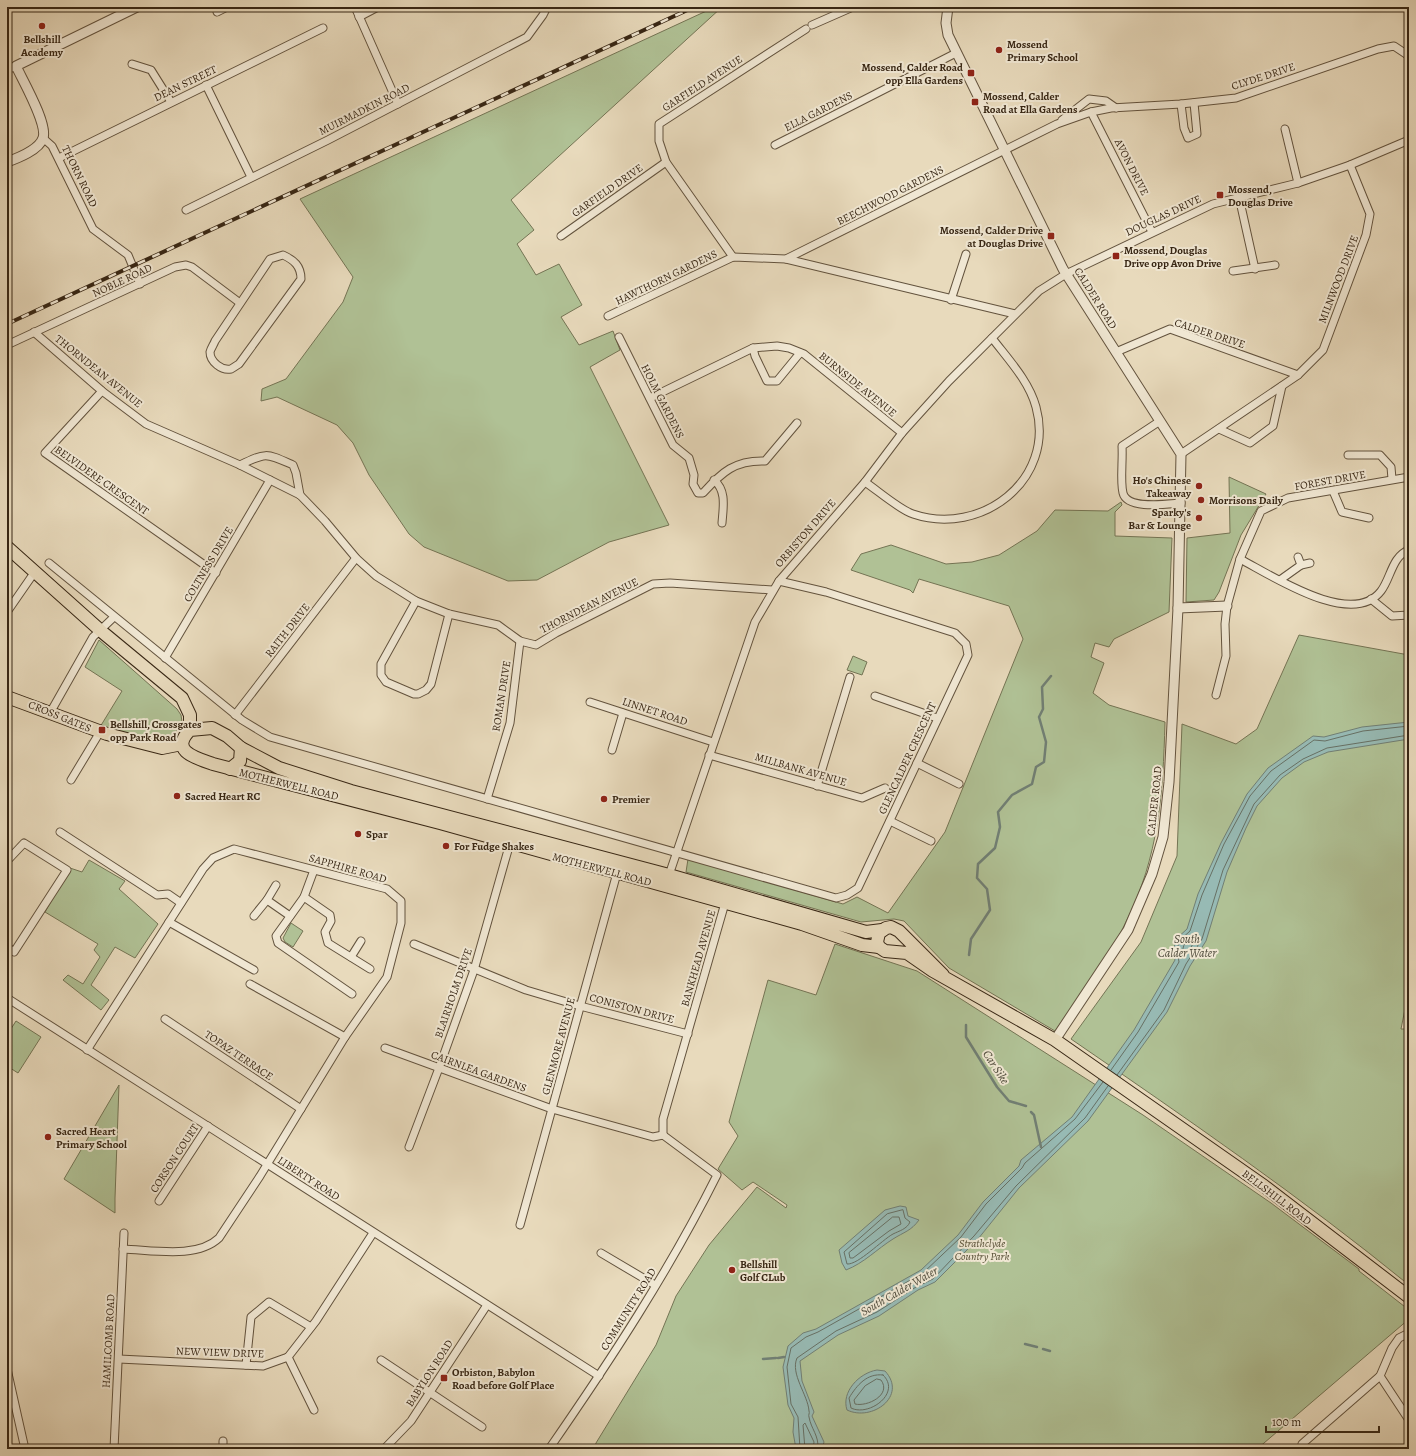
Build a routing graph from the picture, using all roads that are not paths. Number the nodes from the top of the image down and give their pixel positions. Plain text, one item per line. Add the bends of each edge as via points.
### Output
1 (137, 7) edge
2 (227, 7) edge
3 (355, 7) edge
4 (378, 7) edge
5 (547, 7) edge
6 (853, 7) edge
7 (948, 7) edge
8 (217, 12) dead end
9 (359, 17) junction
10 (322, 28) dead end
11 (956, 53) junction
12 (1409, 56) edge
13 (132, 64) dead end
14 (16, 66) junction
15 (7, 70) edge
16 (206, 85) junction
17 (171, 102) junction
18 (1194, 103) junction
19 (398, 104) junction
20 (1181, 104) junction
21 (1116, 108) junction
22 (1091, 112) junction
23 (1057, 124) junction
24 (1285, 129) dead end
25 (44, 138) junction
26 (1409, 140) edge
27 (774, 145) dead end
28 (1004, 150) junction
29 (59, 158) junction
30 (7, 162) edge
31 (666, 162) junction
32 (1350, 165) junction
33 (251, 177) junction
34 (1298, 183) junction
35 (1239, 197) junction
36 (186, 210) dead end
37 (1152, 232) junction
38 (561, 236) dead end
39 (966, 254) dead end
40 (733, 257) junction
41 (786, 259) junction
42 (1275, 265) dead end
43 (1255, 269) junction
44 (1232, 271) dead end
45 (1066, 274) junction
46 (140, 284) junction
47 (951, 300) junction
48 (240, 302) junction
49 (1015, 314) junction
50 (608, 316) dead end
51 (34, 332) junction
52 (620, 337) dead end
53 (992, 338) junction
54 (7, 345) edge
55 (753, 348) junction
56 (1116, 352) junction
57 (800, 353) junction
58 (1298, 376) junction
59 (1282, 386) junction
60 (102, 391) junction
61 (650, 398) junction
62 (1160, 421) junction
63 (797, 423) dead end
64 (1219, 429) junction
65 (902, 433) junction
66 (1181, 454) junction
67 (1348, 456) dead end
68 (240, 465) junction
69 (1409, 477) edge
70 (1392, 479) junction
71 (270, 480) junction
72 (714, 480) junction
73 (865, 482) junction
74 (1333, 491) junction
75 (300, 495) junction
76 (1180, 503) junction
77 (1370, 518) dead end
78 (722, 523) dead end
79 (7, 547) edge
80 (1409, 550) edge
81 (1298, 557) dead end
82 (356, 558) junction
83 (1240, 559) junction
84 (49, 563) dead end
85 (1310, 563) dead end
86 (1301, 565) junction
87 (34, 572) junction
88 (216, 573) junction
89 (1280, 580) junction
90 (779, 581) junction
91 (772, 590) junction
92 (1371, 599) junction
93 (416, 601) junction
94 (1227, 606) junction
95 (1178, 608) junction
96 (7, 612) edge
97 (449, 614) junction
98 (1409, 615) edge
99 (114, 617) junction
100 (101, 631) junction
101 (520, 641) junction
102 (165, 658) junction
103 (850, 678) dead end
104 (1216, 695) dead end
105 (875, 696) dead end
106 (7, 697) edge
107 (590, 702) dead end
108 (623, 712) junction
109 (50, 713) junction
110 (235, 715) junction
111 (937, 718) junction
112 (190, 730) junction
113 (100, 732) junction
114 (713, 742) junction
115 (182, 744) junction
116 (241, 748) junction
117 (612, 750) dead end
118 (709, 755) junction
119 (917, 763) junction
120 (230, 769) junction
121 (71, 780) dead end
122 (959, 784) dead end
123 (817, 786) junction
124 (885, 788) dead end
125 (487, 799) junction
126 (890, 821) junction
127 (60, 832) dead end
128 (931, 841) dead end
129 (510, 844) junction
130 (676, 853) junction
131 (8, 858) edge
132 (314, 870) junction
133 (617, 873) junction
134 (669, 875) junction
135 (276, 885) dead end
136 (304, 897) junction
137 (267, 900) junction
138 (182, 903) junction
139 (726, 903) junction
140 (254, 916) dead end
141 (290, 916) junction
142 (169, 922) junction
143 (882, 930) junction
144 (902, 935) junction
145 (361, 941) dead end
146 (414, 944) dead end
147 (7, 947) edge
148 (879, 947) junction
149 (896, 952) junction
150 (351, 957) junction
151 (370, 969) dead end
152 (254, 970) dead end
153 (474, 970) junction
154 (943, 975) junction
155 (250, 984) dead end
156 (352, 994) dead end
157 (7, 998) edge
158 (580, 1006) junction
159 (165, 1019) dead end
160 (688, 1034) junction
161 (345, 1037) junction
162 (1055, 1040) junction
163 (385, 1048) dead end
164 (87, 1050) junction
165 (440, 1068) junction
166 (301, 1109) junction
167 (552, 1109) junction
168 (208, 1126) junction
169 (663, 1135) junction
170 (409, 1147) dead end
171 (267, 1164) junction
172 (159, 1201) dead end
173 (520, 1225) dead end
174 (124, 1233) dead end
175 (373, 1233) junction
176 (124, 1249) junction
177 (601, 1253) dead end
178 (655, 1285) junction
179 (1409, 1297) edge
180 (487, 1305) junction
181 (310, 1327) junction
182 (1409, 1333) edge
183 (288, 1357) junction
184 (119, 1359) junction
185 (381, 1360) dead end
186 (246, 1365) junction
187 (7, 1370) edge
188 (599, 1376) junction
189 (1380, 1376) junction
190 (430, 1393) junction
191 (314, 1410) dead end
192 (1409, 1420) edge
193 (482, 1427) dead end
194 (223, 1441) dead end
195 (1302, 1444) dead end
196 (25, 1449) edge
197 (114, 1449) edge
198 (223, 1449) edge
199 (384, 1449) edge
200 (549, 1449) edge

1 - 14 street
2 - 8 street
3 - 9 street
4 - 9 street
5 - 19 street, MUIRMADKIN ROAD via 527,37
6 - 31 street, GARFIELD AVENUE via 809,27 659,124 659,141
7 - 11 street, CALDER ROAD via 946,23
9 - 19 street
10 - 16 street, DEAN STREET
11 - 27 street, ELLA GARDENS
11 - 28 street, CALDER ROAD
12 - 18 street, CLYDE DRIVE via 1394,46 1378,49 1236,98
13 - 17 street via 151,70
14 - 15 street
14 - 25 street, THORN ROAD via 43,125
16 - 17 street, DEAN STREET
16 - 33 street
17 - 29 street, DEAN STREET
18 - 20 street, CLYDE DRIVE
18 - 20 street via 1197,134 1188,138
19 - 33 street, MUIRMADKIN ROAD
20 - 21 street, CLYDE DRIVE
21 - 22 street, CLYDE DRIVE
21 - 23 street, CLYDE DRIVE via 1106,101 1089,99
22 - 23 street, CLYDE DRIVE
22 - 37 street, AVON DRIVE
23 - 28 street, CLYDE DRIVE
24 - 34 street
25 - 29 street, THORN ROAD
25 - 30 street via 32,150
26 - 32 street, DOUGLAS DRIVE
28 - 41 street, BEECHWOOD GARDENS
28 - 45 street, CALDER ROAD
29 - 46 street, THORN ROAD via 93,229 128,254
31 - 38 street, GARFIELD DRIVE
31 - 40 street, GARFIELD AVENUE
32 - 34 street, DOUGLAS DRIVE
32 - 58 street, MILNWOOD DRIVE via 1370,214 1366,235 1323,350
33 - 36 street, MUIRMADKIN ROAD
34 - 35 street, DOUGLAS DRIVE
35 - 37 street, DOUGLAS DRIVE via 1212,204
35 - 43 street
37 - 45 street, DOUGLAS DRIVE
39 - 47 street
40 - 41 street, BEECHWOOD GARDENS
40 - 50 street, HAWTHORN GARDENS
41 - 47 street, BEECHWOOD GARDENS
42 - 43 street
43 - 44 street
45 - 49 street, ORBISTON DRIVE via 1039,291
45 - 56 street, CALDER ROAD
46 - 48 street, NOBLE ROAD via 175,267 186,265
46 - 51 street, NOBLE ROAD
47 - 49 street, BEECHWOOD GARDENS
48 - 48 street via 270,259 283,255 300,267 301,279 280,309 239,364 224,369 213,361 210,351
49 - 53 street, ORBISTON DRIVE
51 - 54 street, NOBLE ROAD
51 - 60 street, THORNDEAN AVENUE
52 - 61 street, HOLM GARDENS
53 - 65 street, ORBISTON DRIVE
53 - 73 street via 1030,393 1036,407 1040,435 1030,468 1011,494 985,512 951,519 934,519 911,514
55 - 57 street, BURNSIDE AVENUE via 772,345
55 - 57 street via 767,381 772,382 777,381
55 - 61 street, BURNSIDE AVENUE
56 - 58 street, CALDER DRIVE via 1170,329
56 - 62 street, CALDER ROAD
57 - 65 street, BURNSIDE AVENUE
58 - 59 street, MILNWOOD DRIVE
59 - 64 street, MILNWOOD DRIVE
59 - 64 street via 1273,426 1250,443
60 - 68 street, THORNDEAN AVENUE via 146,424
60 - 88 street, BELVIDERE CRESCENT via 45,453
61 - 72 street, HOLM GARDENS via 673,445 689,458 695,490 703,493
62 - 66 street, CALDER ROAD
62 - 76 street via 1122,446 1123,494 1128,501 1137,504
63 - 72 street, HOLM GARDENS via 765,461 736,464
64 - 66 street, MILNWOOD DRIVE
65 - 73 street, ORBISTON DRIVE
66 - 76 street, CALDER ROAD
67 - 70 street via 1380,455 1391,467
68 - 71 street, THORNDEAN AVENUE
68 - 75 street via 269,454 293,465
69 - 70 street, FOREST DRIVE
70 - 74 street, FOREST DRIVE
71 - 75 street, THORNDEAN AVENUE
71 - 88 street, COLTNESS DRIVE
72 - 78 street via 720,485 723,495
73 - 90 street, ORBISTON DRIVE
74 - 77 street via 1342,512
74 - 83 street, FOREST DRIVE via 1288,498 1261,512
75 - 82 street, THORNDEAN AVENUE
76 - 95 street, CALDER ROAD
79 - 87 main road
80 - 92 street via 1402,553 1380,592
81 - 86 street
82 - 93 street, THORNDEAN AVENUE via 376,576
82 - 110 street, RAITH DRIVE
83 - 89 street
83 - 94 street, FOREST DRIVE
84 - 99 street
85 - 86 street
86 - 89 street
87 - 96 street
87 - 100 main road
88 - 102 street, COLTNESS DRIVE
89 - 92 street via 1300,592 1343,606 1356,606
90 - 91 street, ORBISTON DRIVE
90 - 111 street, GLENCALDER CRESCENT via 826,592 955,633 966,644 968,655
91 - 101 street, THORNDEAN AVENUE via 653,584 536,645
91 - 114 street, ORBISTON DRIVE via 755,622
92 - 98 street via 1392,616
93 - 97 street, THORNDEAN AVENUE
93 - 97 street via 380,669 386,682 414,694 422,692 431,684
94 - 95 street
94 - 104 street, FOREST DRIVE via 1226,656
95 - 162 street, CALDER ROAD via 1169,782 1163,837 1152,874 1128,930
97 - 101 street, THORNDEAN AVENUE via 498,625
99 - 100 street
99 - 102 street
100 - 109 street via 93,637
100 - 112 main road via 182,698 190,715
101 - 125 street, ROMAN DRIVE via 510,723
102 - 110 street
103 - 123 street
105 - 111 street
106 - 109 main road, CROSS GATES
107 - 108 street, LINNET ROAD
108 - 114 street, LINNET ROAD
108 - 117 street
109 - 113 main road, CROSS GATES
110 - 125 street via 270,736
111 - 119 street, GLENCALDER CRESCENT
112 - 115 main road via 184,736
112 - 116 main road, MOTHERWELL ROAD via 212,728
113 - 115 main road, CROSS GATES via 162,748
113 - 121 street
114 - 118 street, ORBISTON DRIVE
115 - 120 main road, MOTHERWELL ROAD via 190,756
116 - 120 main road, MOTHERWELL ROAD via 240,760
116 - 134 main road, MOTHERWELL ROAD via 279,768 351,791
118 - 123 street, MILLBANK AVENUE
118 - 130 street, ORBISTON DRIVE
119 - 122 street
119 - 126 street, GLENCALDER CRESCENT
120 - 129 main road, MOTHERWELL ROAD via 425,819
123 - 124 street, MILLBANK AVENUE via 862,798
125 - 130 street
126 - 128 street
126 - 130 street, GLENCALDER CRESCENT via 858,888 847,896 836,898
127 - 138 street via 157,895 168,894
129 - 133 main road, MOTHERWELL ROAD
129 - 153 street, BLAIRHOLM DRIVE
130 - 134 street, ORBISTON DRIVE
131 - 147 street via 24,843 67,870 14,952
132 - 136 street
132 - 138 street, SAPPHIRE ROAD via 234,849 213,858
132 - 161 street, SAPPHIRE ROAD via 387,889 401,901 402,923 387,977
133 - 139 main road, MOTHERWELL ROAD
133 - 158 street, GLENMORE AVENUE
134 - 143 main road, MOTHERWELL ROAD via 866,932
135 - 137 street
136 - 141 street
136 - 150 street via 330,915 331,921 325,932 328,943
137 - 140 street
137 - 141 street
138 - 142 street, SAPPHIRE ROAD
139 - 148 main road, MOTHERWELL ROAD via 802,924 862,945
139 - 160 street, BANKHEAD AVENUE
141 - 156 street via 276,936 278,943
142 - 152 street
142 - 164 street, SAPPHIRE ROAD
143 - 144 main road via 891,927
143 - 148 main road via 878,937
144 - 149 main road via 900,948
144 - 154 main road
145 - 150 street
146 - 153 street, CONISTON DRIVE
148 - 149 main road via 885,952
149 - 154 main road via 907,953
150 - 151 street
153 - 158 street, CONISTON DRIVE via 526,990
153 - 165 street, BLAIRHOLM DRIVE
154 - 162 main road, BELLSHILL ROAD
155 - 161 street
157 - 164 street, LIBERTY ROAD
158 - 160 street, CONISTON DRIVE
158 - 167 street, GLENMORE AVENUE
159 - 166 street, TOPAZ TERRACE
160 - 169 street, BANKHEAD AVENUE via 663,1119
161 - 166 street, SAPPHIRE ROAD
162 - 179 main road, BELLSHILL ROAD via 1264,1186
163 - 165 street, CAIRNLEA GARDENS
164 - 168 street, LIBERTY ROAD
165 - 167 street, CAIRNLEA GARDENS
165 - 170 street, BLAIRHOLM DRIVE
166 - 171 street, SAPPHIRE ROAD
167 - 169 street, CAIRNLEA GARDENS via 653,1137
167 - 173 street, GLENMORE AVENUE
168 - 171 street, LIBERTY ROAD
168 - 172 street, CORSON COURT
169 - 178 street, COMMUNITY ROAD via 717,1175 693,1223
171 - 175 street, LIBERTY ROAD
171 - 176 street, SAPPHIRE ROAD via 223,1234 213,1244 195,1251
174 - 176 street, HAMILCOMB ROAD
175 - 180 street, LIBERTY ROAD
175 - 181 street
176 - 184 street, HAMILCOMB ROAD
177 - 178 street
178 - 188 street, COMMUNITY ROAD
180 - 188 street, LIBERTY ROAD
180 - 190 street, BABYLON ROAD
181 - 183 street
181 - 186 street via 269,1302 251,1317
182 - 189 street via 1399,1338 1392,1348
183 - 186 street, NEW VIEW DRIVE via 263,1366
183 - 191 street
184 - 186 street, NEW VIEW DRIVE
184 - 197 street, HAMILCOMB ROAD
185 - 190 street
187 - 196 street
188 - 200 street, COMMUNITY ROAD
189 - 192 street
189 - 195 street
190 - 193 street
190 - 199 street, BABYLON ROAD via 411,1421
194 - 198 street

